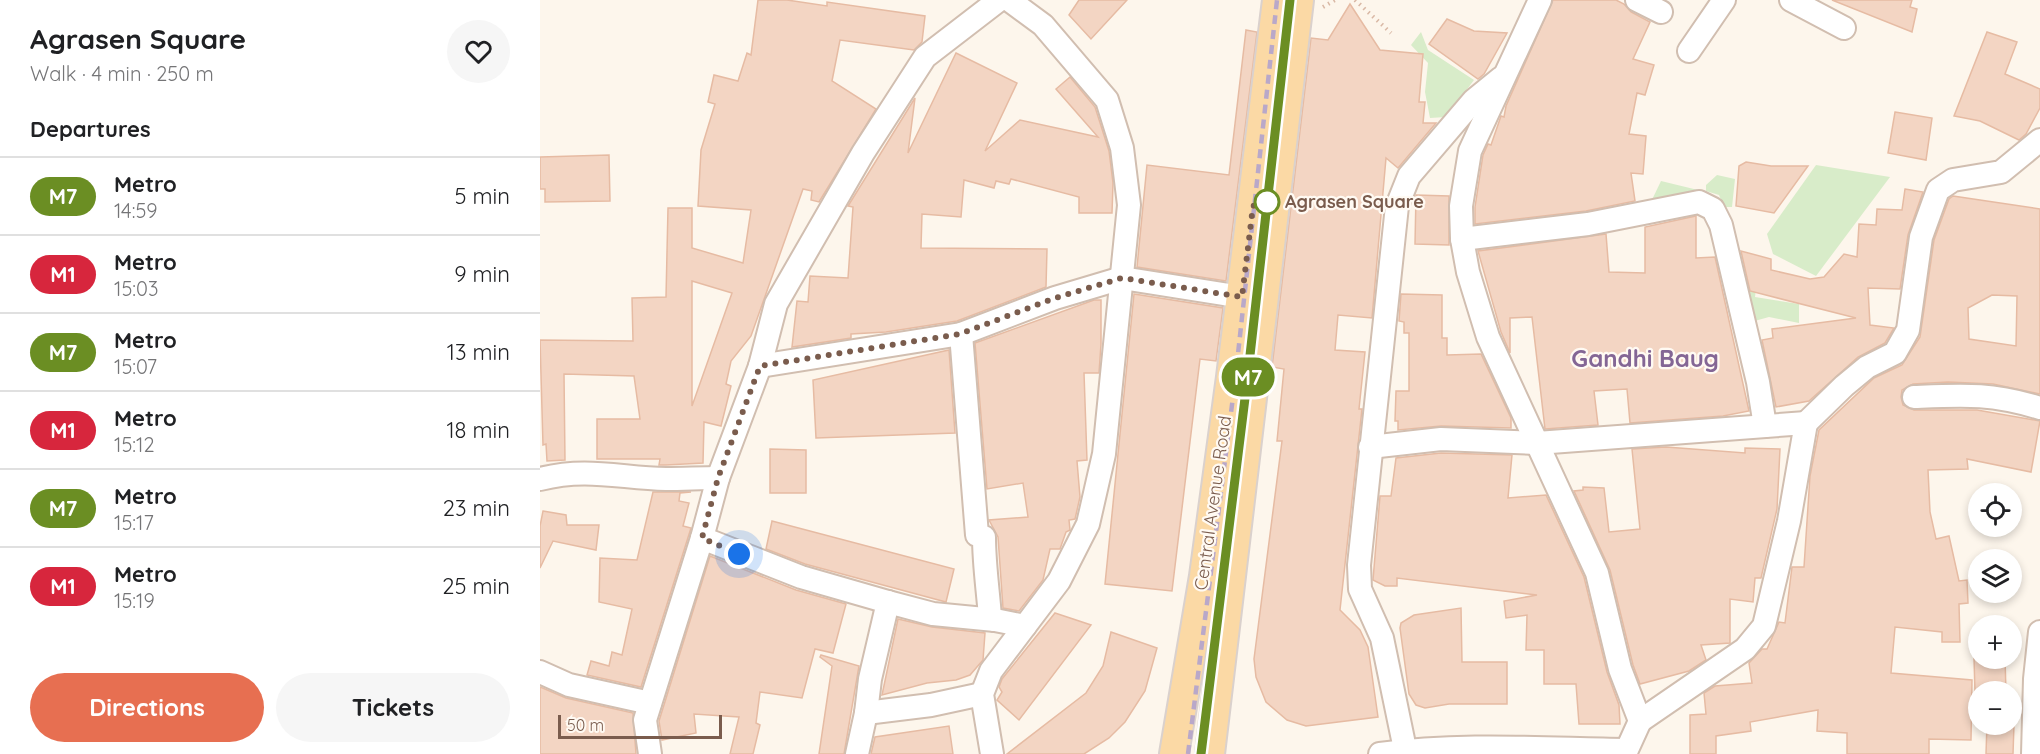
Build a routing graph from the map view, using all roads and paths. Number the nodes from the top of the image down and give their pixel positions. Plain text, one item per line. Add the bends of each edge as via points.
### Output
1 (999, 0) edge
2 (1009, 0) edge
3 (1257, 0) edge
4 (1321, 0) edge
5 (1355, 0) edge
6 (1540, 0) edge
7 (1637, 0) edge
8 (1724, 0) edge
9 (1791, 0) edge
10 (1287, 10) edge
11 (1661, 12) dead end
12 (1844, 28) dead end
13 (1391, 33) dead end
14 (1689, 51) dead end
15 (1508, 72) junction
16 (2040, 140) edge
17 (1462, 239) junction
18 (1122, 278) junction
19 (1242, 297) junction
20 (960, 334) junction
21 (760, 366) junction
22 (1914, 397) dead end
23 (2040, 408) edge
24 (1806, 423) junction
25 (1765, 426) junction
26 (1537, 443) junction
27 (1370, 447) junction
28 (718, 478) junction
29 (540, 479) edge
30 (702, 538) junction
31 (888, 602) junction
32 (995, 620) junction
33 (1024, 626) junction
34 (2040, 633) edge
35 (540, 672) edge
36 (2037, 680) edge
37 (982, 694) junction
38 (650, 703) junction
39 (866, 713) junction
40 (1640, 721) junction
41 (1406, 752) edge
42 (1626, 752) edge
43 (650, 754) edge
44 (857, 754) edge
45 (992, 754) edge
46 (1174, 754) edge
47 (1210, 754) edge
48 (1380, 754) edge
49 (2033, 754) edge

1 - 21 street via 925,57 863,153 776,304
2 - 18 street via 1043,25 1107,100 1122,148 1129,205
3 - 10 main road
4 - 10 main road
5 - 13 path
6 - 15 street
7 - 11 street
8 - 14 street
9 - 12 street
10 - 19 main road, Central Avenue Road
10 - 47 main road, Central Avenue Road via 1255,392
15 - 17 street via 1466,164
15 - 27 street via 1474,100 1409,176 1397,206
16 - 24 street via 2001,172 1953,180 1938,190 1921,237 1908,330 1895,353 1844,386
17 - 25 street via 1588,224 1699,201 1713,209 1721,225
17 - 26 street via 1488,337
18 - 19 street
18 - 20 street
18 - 33 street via 1104,454 1088,524 1059,581
19 - 46 main road, Central Avenue Road via 1204,576
20 - 21 street
20 - 32 street via 977,535 984,537 984,573 990,617
21 - 28 street
22 - 23 street via 1980,394
24 - 25 street
24 - 40 street via 1789,521 1764,626 1745,649
25 - 26 street
26 - 27 street via 1441,439
26 - 40 street via 1597,573 1620,669
27 - 41 street via 1360,589 1382,638
28 - 29 street via 666,479 567,472
28 - 30 street
30 - 31 street via 801,577
30 - 38 street
31 - 32 street via 933,614
31 - 39 street
32 - 33 street
33 - 37 street via 991,671
34 - 36 street
35 - 38 street via 569,685
36 - 49 street
37 - 39 street
37 - 45 street
38 - 43 street via 645,720
39 - 44 street
40 - 42 street
41 - 42 street
41 - 48 street

